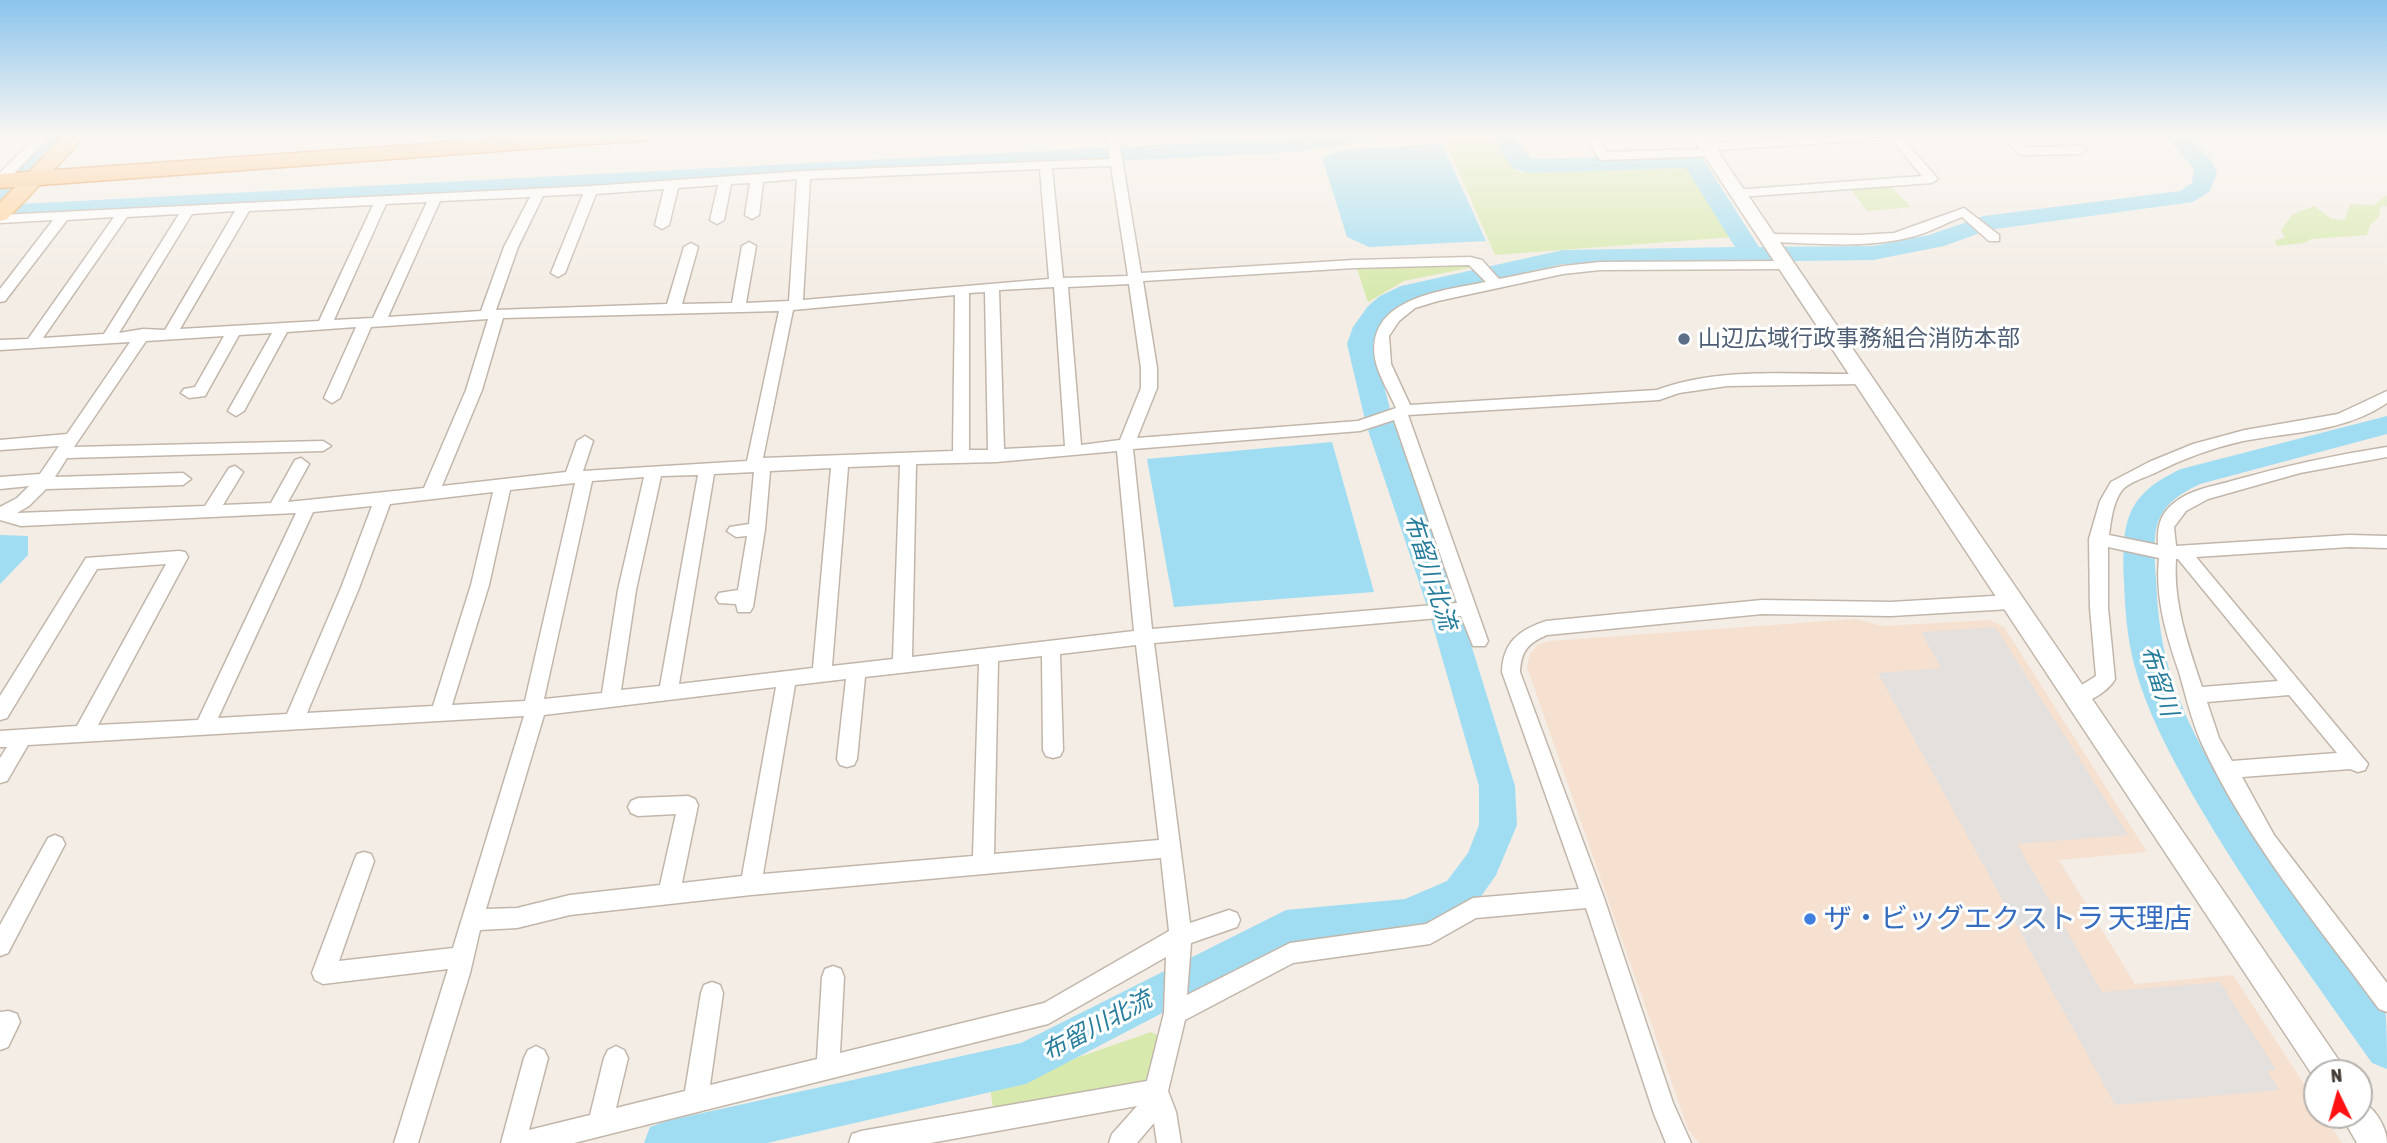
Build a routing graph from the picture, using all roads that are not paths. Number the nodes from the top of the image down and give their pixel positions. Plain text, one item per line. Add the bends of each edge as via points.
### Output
1 (24, 187) edge
2 (627, 187) edge
3 (671, 187) edge
4 (724, 187) edge
5 (756, 187) edge
6 (803, 187) edge
7 (1048, 187) edge
8 (1121, 187) edge
9 (1735, 187) edge
10 (1817, 187) edge
11 (591, 190) junction
12 (539, 192) junction
13 (1739, 193) junction
14 (436, 196) junction
15 (382, 199) junction
16 (246, 206) junction
17 (189, 208) junction
18 (124, 212) junction
19 (2, 214) edge
20 (65, 214) junction
21 (752, 215) dead end
22 (717, 220) dead end
23 (662, 225) dead end
24 (1991, 235) dead end
25 (749, 246) dead end
26 (691, 247) dead end
27 (1779, 252) junction
28 (558, 273) dead end
29 (1136, 278) junction
30 (1058, 283) junction
31 (1495, 284) junction
32 (992, 287) junction
33 (962, 290) junction
34 (0, 298) edge
35 (791, 305) junction
36 (738, 308) junction
37 (673, 309) junction
38 (492, 315) junction
39 (371, 323) junction
40 (324, 326) junction
41 (282, 328) junction
42 (234, 330) junction
43 (171, 333) junction
44 (144, 334) junction
45 (109, 337) junction
46 (33, 342) junction
47 (0, 345) edge
48 (1863, 379) junction
49 (189, 393) dead end
50 (2387, 396) edge
51 (332, 398) dead end
52 (236, 411) dead end
53 (1400, 412) junction
54 (584, 441) dead end
55 (0, 445) edge
56 (69, 446) junction
57 (323, 446) dead end
58 (1125, 447) junction
59 (1073, 451) junction
60 (2387, 452) edge
61 (996, 456) junction
62 (961, 458) junction
63 (908, 460) junction
64 (840, 462) junction
65 (301, 464) dead end
66 (758, 464) junction
67 (707, 468) junction
68 (235, 471) dead end
69 (654, 471) junction
70 (579, 476) junction
71 (183, 480) dead end
72 (43, 481) junction
73 (0, 482) edge
74 (503, 485) junction
75 (430, 494) junction
76 (383, 499) junction
77 (307, 508) junction
78 (276, 509) junction
79 (210, 512) junction
80 (1, 514) edge
81 (757, 529) junction
82 (736, 531) dead end
83 (2103, 539) junction
84 (2387, 542) edge
85 (2170, 552) junction
86 (725, 598) dead end
87 (2010, 602) junction
88 (1467, 609) junction
89 (1144, 637) junction
90 (1479, 641) dead end
91 (1051, 648) junction
92 (989, 655) junction
93 (902, 665) junction
94 (856, 670) junction
95 (822, 675) junction
96 (787, 679) junction
97 (2293, 687) junction
98 (668, 693) junction
99 (2193, 695) junction
100 (2076, 698) junction
101 (610, 699) junction
102 (536, 708) junction
103 (0, 712) edge
104 (440, 714) junction
105 (293, 723) junction
106 (204, 728) junction
107 (83, 734) junction
108 (23, 737) junction
109 (0, 739) edge
110 (1053, 750) dead end
111 (847, 759) dead end
112 (2227, 770) junction
113 (0, 775) edge
114 (638, 807) dead end
115 (55, 844) dead end
116 (1172, 848) junction
117 (364, 860) dead end
118 (983, 864) junction
119 (751, 885) junction
120 (670, 894) junction
121 (1593, 898) junction
122 (473, 920) junction
123 (1229, 920) dead end
124 (0, 946) edge
125 (1179, 946) junction
126 (461, 957) junction
127 (833, 977) dead end
128 (712, 993) dead end
129 (2387, 1000) edge
130 (1175, 1008) junction
131 (0, 1023) edge
132 (0, 1039) edge
133 (536, 1058) dead end
134 (616, 1058) dead end
135 (2320, 1059) edge
136 (828, 1067) junction
137 (1156, 1091) junction
138 (696, 1100) junction
139 (600, 1124) junction
140 (405, 1143) edge
141 (513, 1143) edge
142 (525, 1143) edge
143 (862, 1143) edge
144 (1121, 1143) edge
145 (1170, 1143) edge
146 (1679, 1143) edge

1 - 19 main road
2 - 11 street
3 - 23 street
4 - 22 street
5 - 21 street
6 - 35 street
7 - 30 street
8 - 29 street
9 - 13 street
10 - 13 street
11 - 12 street
11 - 28 street
12 - 14 street
12 - 38 street via 511,247
13 - 27 street
14 - 15 street
14 - 39 street
15 - 16 street
15 - 40 street
16 - 17 street
16 - 43 street
17 - 18 street
17 - 45 street
18 - 20 street
18 - 46 street
19 - 20 street
20 - 34 street
24 - 27 street via 1964,212 1908,234
25 - 36 street
26 - 37 street
27 - 31 street via 1563,270
27 - 48 street
29 - 30 street
29 - 31 street via 1470,261
29 - 58 street via 1149,388
30 - 32 street
30 - 59 street via 1068,353
31 - 53 street via 1410,305 1394,318 1382,337 1384,364
32 - 33 street
32 - 61 street
33 - 35 street
33 - 62 street
35 - 36 street
35 - 66 street
36 - 37 street
37 - 38 street
38 - 39 street
38 - 75 street via 474,390
39 - 40 street
39 - 51 street
40 - 41 street
41 - 42 street
41 - 52 street
42 - 43 street
42 - 49 street via 200,392
43 - 44 street
44 - 45 street
44 - 56 street
45 - 46 street
46 - 47 street
48 - 53 street via 1703,384 1659,396
48 - 87 street
50 - 83 street via 2316,426 2193,448 2165,461 2118,485 2107,503
53 - 58 street via 1360,426
53 - 88 street
54 - 70 street
55 - 56 street
56 - 57 street
56 - 72 street
58 - 59 street
58 - 89 street
59 - 61 street
60 - 85 street via 2300,467 2202,495 2180,508 2165,526
61 - 62 street
62 - 63 street
63 - 64 street
63 - 93 street
64 - 66 street
64 - 95 street
65 - 78 street
66 - 67 street
66 - 81 street
67 - 69 street
67 - 98 street
68 - 79 street
69 - 70 street
69 - 101 street
70 - 74 street
70 - 102 street via 534,696
71 - 72 street
72 - 73 street
72 - 80 street via 23,502
74 - 75 street
74 - 104 street via 480,585
75 - 76 street
76 - 77 street
76 - 105 street
77 - 78 street
77 - 106 street
78 - 79 street
79 - 80 street via 21,520
81 - 82 street
81 - 86 street via 745,602
83 - 85 street
83 - 100 street via 2106,679
84 - 85 street
85 - 97 street
85 - 99 street via 2166,577 2174,630
87 - 100 street
87 - 121 street via 1891,609 1762,607 1546,628 1521,639 1511,656 1511,672
88 - 89 street
88 - 90 street
89 - 91 street
89 - 116 street
91 - 92 street
91 - 110 street
92 - 93 street
92 - 118 street
93 - 94 street
94 - 95 street
94 - 111 street
95 - 96 street
96 - 98 street
96 - 119 street
97 - 99 street
97 - 112 street via 2356,762
98 - 101 street
99 - 112 street
100 - 135 street
101 - 102 street
102 - 104 street
102 - 122 street
103 - 107 street via 92,563 179,557
104 - 105 street
105 - 106 street
106 - 107 street
107 - 108 street
108 - 109 street
108 - 113 street
112 - 129 street via 2267,841
114 - 120 street via 688,805
115 - 124 street
116 - 118 street
116 - 125 street
117 - 126 street via 323,973
118 - 119 street
119 - 120 street
120 - 122 street via 570,905 517,918
121 - 130 street via 1473,908 1430,934 1290,953
121 - 146 street via 1662,1106
122 - 126 street
123 - 125 street
125 - 130 street
125 - 136 street via 1048,1013
126 - 140 street
127 - 136 street
128 - 138 street
130 - 137 street
131 - 132 street via 9,1022
133 - 141 street
134 - 139 street
136 - 138 street
137 - 143 street
137 - 144 street via 1145,1115
137 - 145 street
138 - 139 street
139 - 142 street

